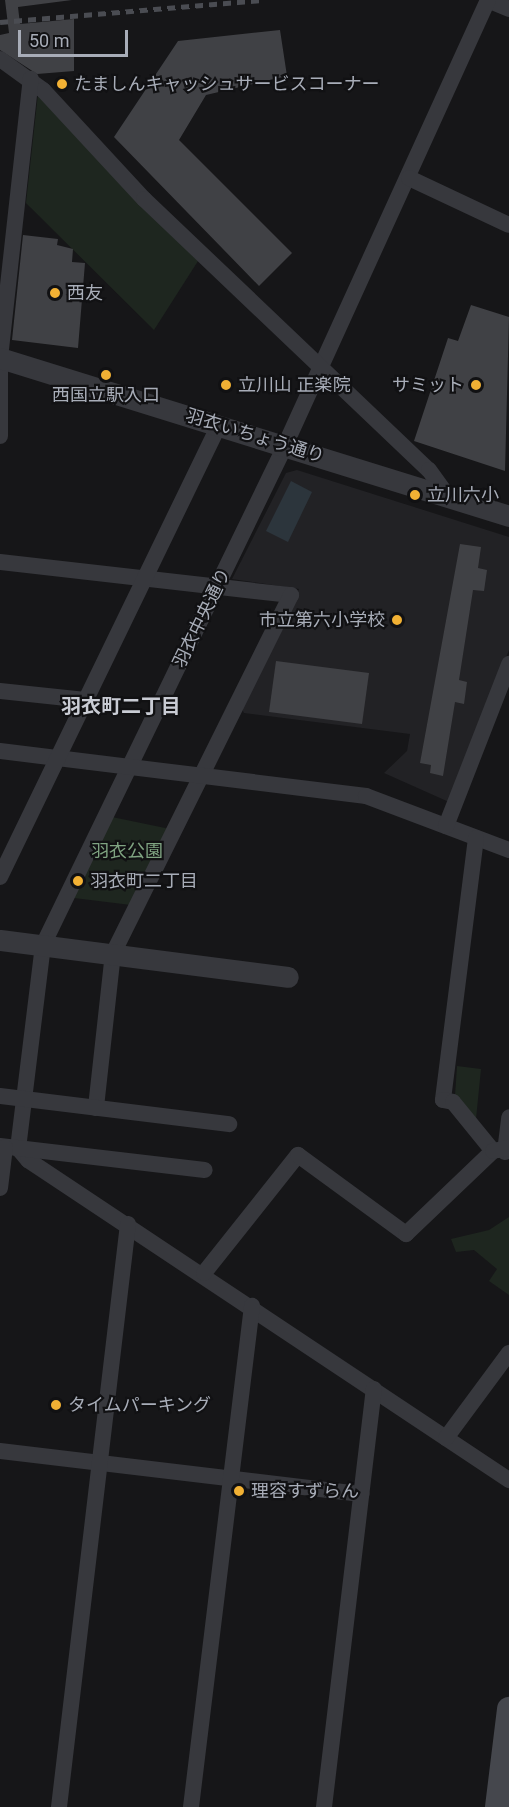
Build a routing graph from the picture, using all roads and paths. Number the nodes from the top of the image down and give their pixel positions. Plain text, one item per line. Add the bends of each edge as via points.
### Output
1 (488, 0) edge
2 (509, 9) edge
3 (0, 59) edge
4 (32, 80) junction
5 (409, 177) junction
6 (509, 225) edge
7 (0, 358) edge
8 (320, 370) junction
9 (219, 425) junction
10 (0, 436) edge
11 (285, 446) junction
12 (447, 495) junction
13 (509, 516) edge
14 (0, 562) edge
15 (144, 579) junction
16 (217, 587) junction
17 (509, 664) edge
18 (0, 691) edge
19 (86, 700) junction
20 (0, 751) edge
21 (58, 758) junction
22 (130, 767) junction
23 (203, 776) junction
24 (446, 826) junction
25 (476, 838) junction
26 (509, 850) edge
27 (0, 877) edge
28 (0, 940) edge
29 (43, 945) junction
30 (113, 953) junction
31 (288, 976) dead end
32 (0, 1096) edge
33 (24, 1099) junction
34 (96, 1108) junction
35 (509, 1117) edge
36 (229, 1124) dead end
37 (8, 1147) edge
38 (502, 1150) edge
39 (205, 1170) dead end
40 (0, 1188) edge
41 (128, 1224) junction
42 (204, 1273) junction
43 (252, 1305) junction
44 (509, 1353) edge
45 (374, 1389) junction
46 (446, 1438) junction
47 (0, 1451) edge
48 (100, 1463) junction
49 (230, 1479) junction
50 (509, 1480) edge
51 (361, 1494) junction
52 (509, 1708) edge
53 (59, 1807) edge
54 (191, 1807) edge
55 (324, 1807) edge
56 (497, 1807) edge

1 - 2 street
1 - 5 street, 羽衣中央通り
3 - 4 street
4 - 7 street
4 - 8 street via 144,200
5 - 6 street
5 - 8 street, 羽衣中央通り
7 - 9 street, 羽衣いちょう通り
7 - 10 street
8 - 11 street, 羽衣中央通り
8 - 12 street via 429,470
9 - 11 street, 羽衣いちょう通り
9 - 15 street
11 - 12 street, 羽衣いちょう通り
11 - 16 street, 羽衣中央通り
12 - 13 street, 羽衣いちょう通り
14 - 15 street
15 - 16 street
15 - 19 street
16 - 22 street, 羽衣中央通り
16 - 23 street via 291,595
17 - 24 street
18 - 19 street
19 - 21 street
20 - 21 street
21 - 22 street
21 - 27 street
22 - 23 street
22 - 29 street, 羽衣中央通り
23 - 24 street via 366,796
23 - 30 street
24 - 25 street
25 - 26 street
25 - 38 street via 443,1100 453,1102
28 - 29 street
29 - 30 street
29 - 33 street, 羽衣中央通り
30 - 31 street
30 - 34 street
32 - 33 street
33 - 34 street
33 - 37 street, 羽衣中央通り
34 - 36 street
35 - 38 street
37 - 39 street
37 - 40 street, 羽衣中央通り
37 - 41 street
38 - 42 street via 406,1234 298,1155
41 - 42 street
41 - 48 street
42 - 43 street
43 - 45 street
43 - 49 street
44 - 46 street
45 - 46 street
45 - 51 street
46 - 50 street
47 - 48 street
48 - 49 street
48 - 53 street
49 - 51 street
49 - 54 street
51 - 55 street
52 - 56 main road

